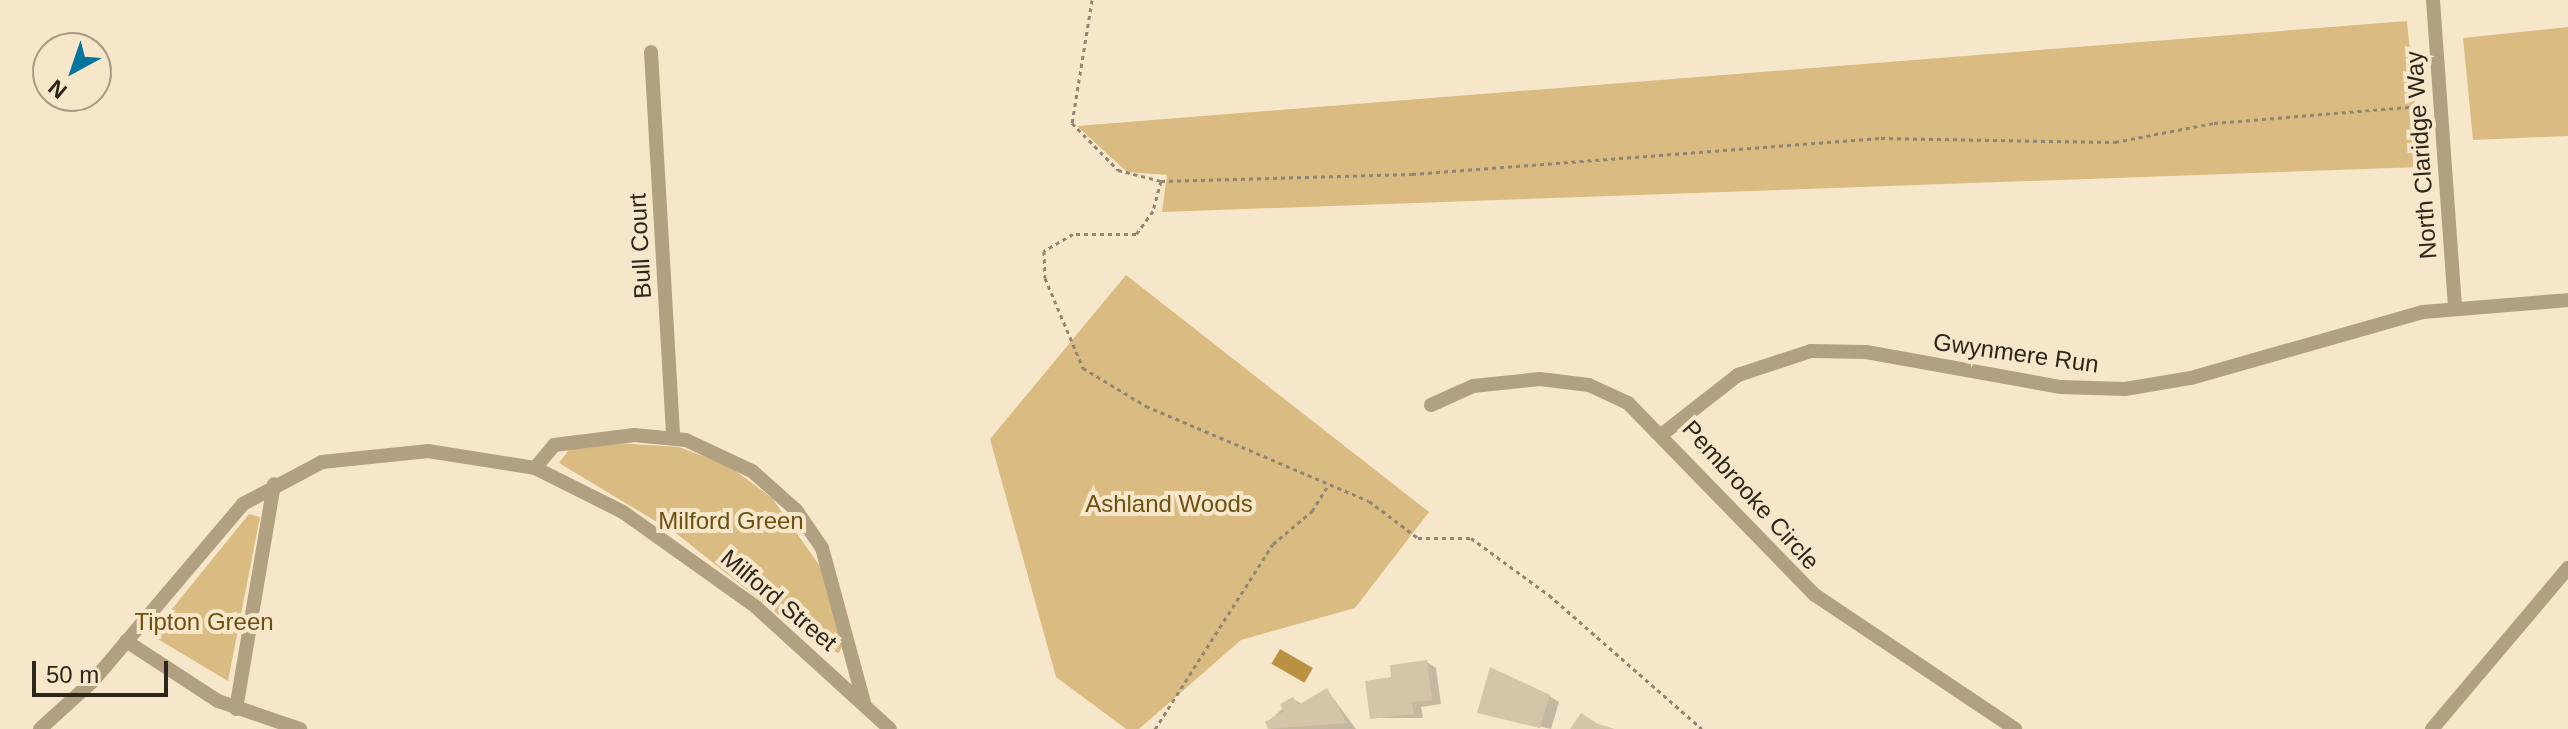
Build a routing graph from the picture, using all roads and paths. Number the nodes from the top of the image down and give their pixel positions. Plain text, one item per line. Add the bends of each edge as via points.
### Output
1 (1092, 0) edge
2 (2433, 0) edge
3 (651, 52) dead end
4 (2422, 106) dead end
5 (1161, 181) junction
6 (2568, 300) edge
7 (2455, 306) junction
8 (1431, 405) dead end
9 (1665, 432) junction
10 (673, 437) junction
11 (535, 468) junction
12 (274, 484) junction
13 (1327, 485) junction
14 (2568, 568) edge
15 (126, 641) junction
16 (864, 703) junction
17 (236, 709) junction
18 (40, 729) edge
19 (300, 729) edge
20 (890, 729) edge
21 (1155, 729) edge
22 (1702, 729) edge
23 (2015, 729) edge
24 (2432, 729) edge

1 - 5 path via 1072,123 1118,170
2 - 7 street, North Claridge Way
3 - 10 street, Bull Court
4 - 5 path via 2214,123 2115,142 1881,138 1412,174
5 - 13 path via 1153,211 1136,234 1073,234 1046,248 1045,278 1072,355 1092,376 1146,406
6 - 7 street, Gwynmere Run
7 - 9 street, Gwynmere Run via 2191,378 2125,389 2061,387 1866,352 1811,351 1738,375
8 - 9 street, Pembrooke Circle via 1473,386 1562,380 1628,403
9 - 23 street, Pembrooke Circle via 1815,595
10 - 11 street, Milford Street via 573,440 549,448
10 - 16 street, Milford Street via 752,471 810,528 838,590
11 - 12 street, Milford Street via 462,453 364,454 322,462
11 - 16 street, Milford Street via 585,490 684,553
12 - 15 street, Milford Street via 220,526
12 - 17 street
13 - 21 path via 1312,511 1273,544
13 - 22 path via 1369,501 1418,538 1464,536 1498,555
14 - 24 street
15 - 17 street
15 - 18 street, Milford Street
16 - 20 street, Milford Street
17 - 19 street

